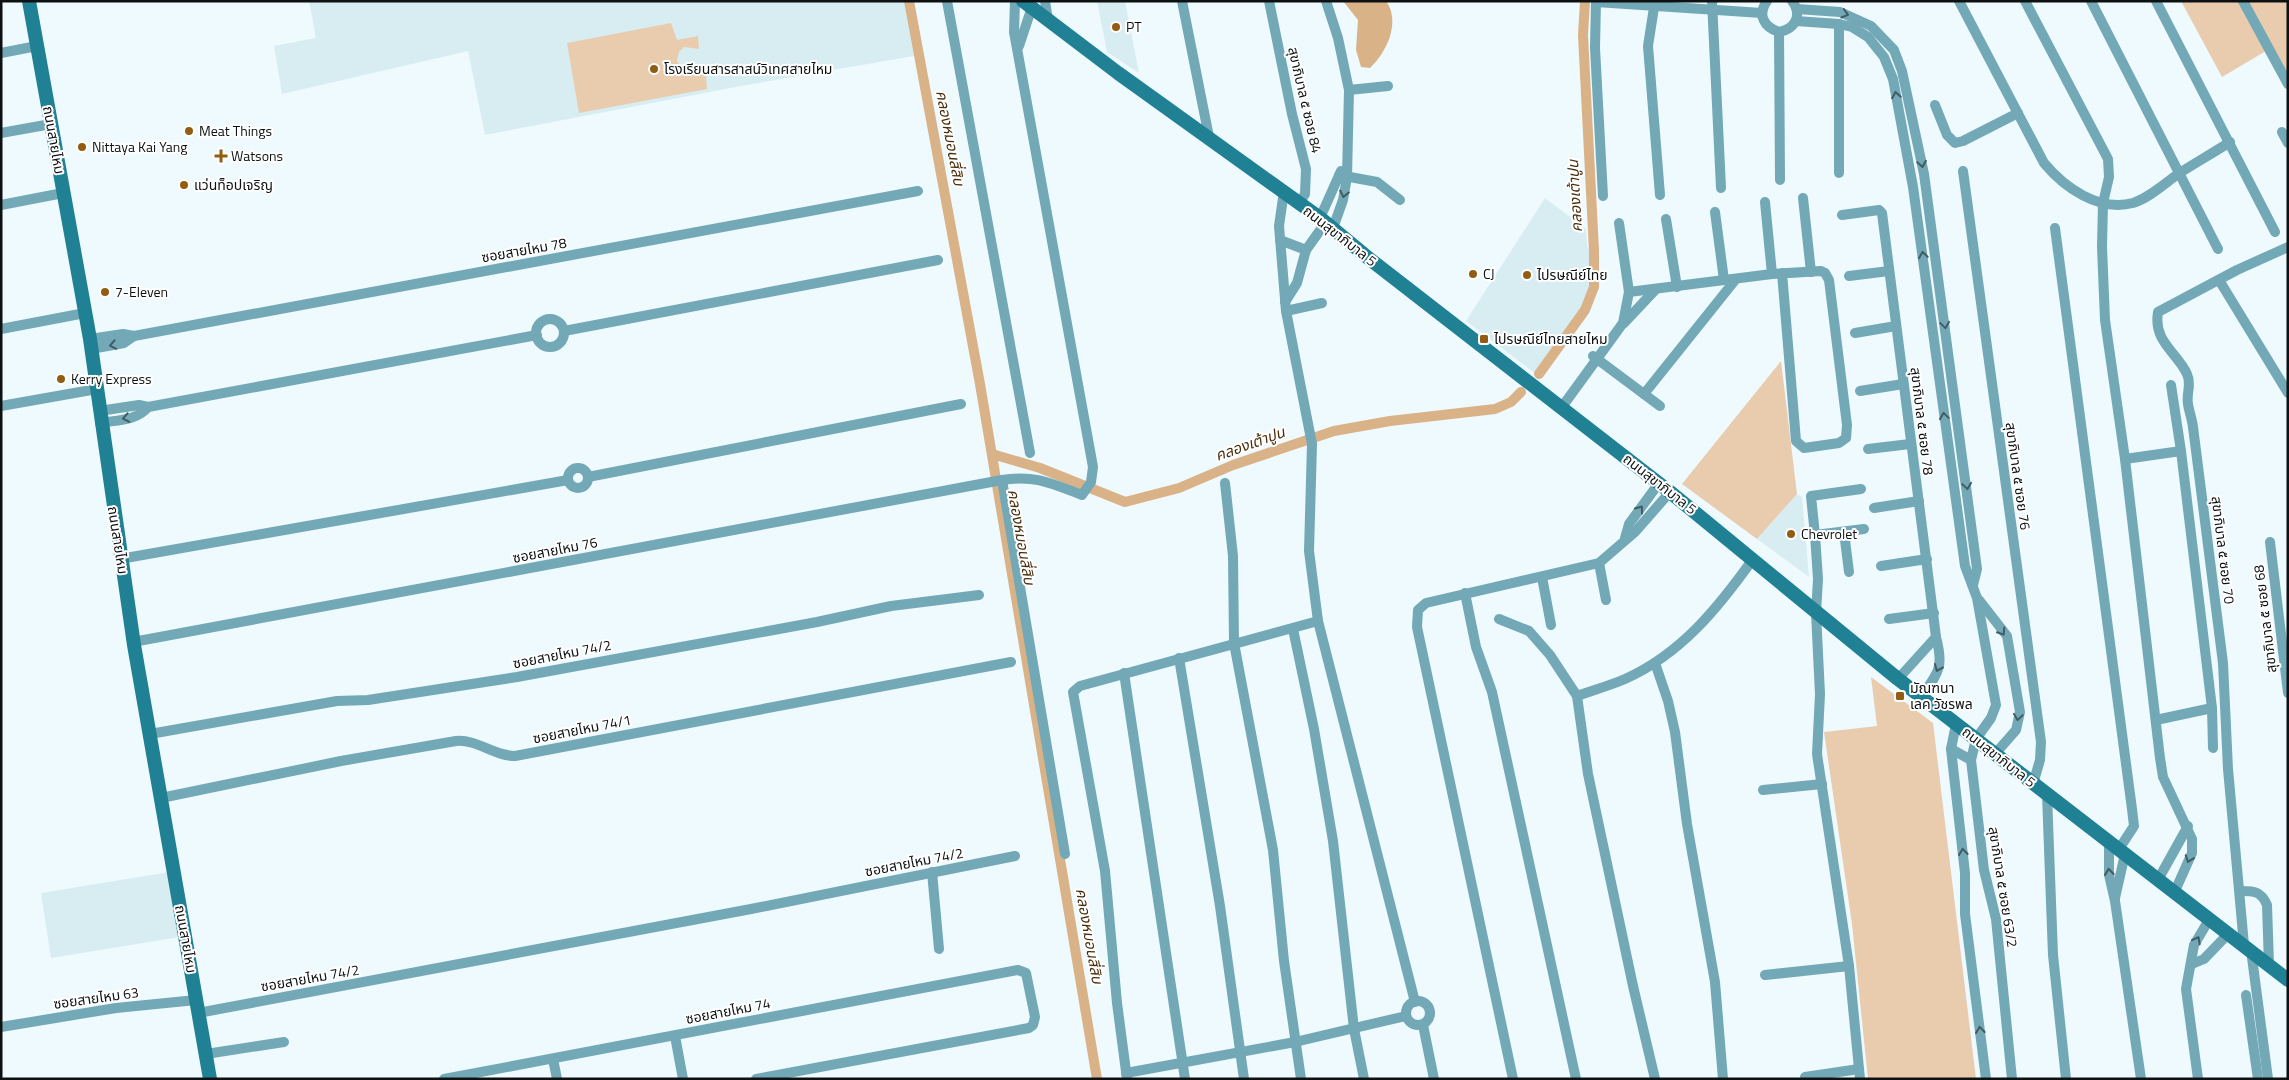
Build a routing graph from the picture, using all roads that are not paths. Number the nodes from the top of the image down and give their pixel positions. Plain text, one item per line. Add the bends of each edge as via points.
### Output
1 (29, 1) edge
2 (948, 1) edge
3 (1015, 1) edge
4 (1045, 1) edge
5 (1182, 1) edge
6 (1269, 1) edge
7 (1326, 1) edge
8 (1767, 1) edge
9 (1960, 1) edge
10 (2025, 1) edge
11 (2091, 1) edge
12 (2156, 1) edge
13 (2243, 1) edge
14 (1596, 2) edge
15 (1027, 4) edge
16 (1654, 4) edge
17 (1712, 5) edge
18 (1795, 5) edge
19 (1762, 13) junction
20 (1048, 20) junction
21 (1796, 21) junction
22 (1839, 24) junction
23 (1779, 32) junction
24 (37, 46) junction
25 (1018, 50) junction
26 (1, 53) edge
27 (2288, 84) edge
28 (1388, 86) dead end
29 (1349, 90) junction
30 (1935, 106) dead end
31 (2018, 113) junction
32 (51, 124) junction
33 (1902, 129) junction
34 (1916, 132) junction
35 (2282, 132) dead end
36 (1, 133) edge
37 (1209, 137) junction
38 (2230, 142) junction
39 (2288, 143) edge
40 (1963, 171) dead end
41 (1839, 173) dead end
42 (2180, 173) junction
43 (1343, 176) junction
44 (1780, 180) dead end
45 (1721, 188) dead end
46 (918, 191) dead end
47 (1284, 191) junction
48 (64, 193) junction
49 (1660, 195) dead end
50 (1604, 196) dead end
51 (1803, 198) dead end
52 (1400, 200) dead end
53 (1765, 202) dead end
54 (2103, 203) junction
55 (1299, 204) junction
56 (1, 205) edge
57 (1715, 212) dead end
58 (1842, 215) dead end
59 (1666, 219) dead end
60 (1326, 223) junction
61 (1619, 223) dead end
62 (2055, 228) dead end
63 (2275, 232) dead end
64 (1280, 240) junction
65 (2288, 247) edge
66 (2218, 249) dead end
67 (1306, 250) junction
68 (938, 260) dead end
69 (1889, 271) junction
70 (1811, 272) junction
71 (1777, 273) junction
72 (1849, 276) dead end
73 (1736, 279) junction
74 (1724, 280) junction
75 (2219, 280) junction
76 (1677, 286) junction
77 (1656, 289) junction
78 (1629, 292) junction
79 (1322, 303) dead end
80 (1285, 307) junction
81 (85, 313) junction
82 (1623, 323) junction
83 (1896, 326) junction
84 (1, 329) edge
85 (564, 331) junction
86 (1855, 333) dead end
87 (537, 335) junction
88 (90, 344) junction
89 (1597, 355) junction
90 (1953, 382) junction
91 (1903, 384) junction
92 (1940, 384) junction
93 (2171, 385) dead end
94 (97, 389) junction
95 (1860, 391) dead end
96 (2288, 393) edge
97 (1644, 394) junction
98 (962, 404) dead end
99 (1560, 405) junction
100 (1, 406) edge
101 (1660, 406) dead end
102 (99, 417) junction
103 (1910, 444) junction
104 (1868, 449) dead end
105 (2180, 451) junction
106 (1030, 452) dead end
107 (2125, 459) junction
108 (1000, 481) junction
109 (1225, 483) dead end
110 (1659, 483) junction
111 (1861, 489) dead end
112 (1670, 492) junction
113 (1919, 501) junction
114 (1874, 508) dead end
115 (1864, 529) dead end
116 (1844, 532) junction
117 (1815, 535) junction
118 (1626, 538) junction
119 (2270, 542) dead end
120 (120, 559) junction
121 (1753, 559) junction
122 (1927, 559) junction
123 (1598, 563) junction
124 (1881, 566) dead end
125 (1849, 572) dead end
126 (1542, 577) junction
127 (1973, 585) junction
128 (1465, 593) junction
129 (979, 595) dead end
130 (1977, 598) junction
131 (1606, 600) dead end
132 (1816, 613) junction
133 (1934, 613) junction
134 (1499, 618) dead end
135 (1889, 619) dead end
136 (1318, 621) junction
137 (1552, 625) dead end
138 (1293, 628) junction
139 (1936, 636) junction
140 (133, 642) junction
141 (1234, 643) junction
142 (1179, 658) junction
143 (1011, 662) dead end
144 (1654, 663) junction
145 (1124, 673) junction
146 (1898, 679) junction
147 (2288, 693) edge
148 (1577, 696) junction
149 (1922, 697) junction
150 (2212, 708) junction
151 (2156, 720) junction
152 (1956, 724) junction
153 (150, 734) junction
154 (1976, 739) junction
155 (2213, 748) dead end
156 (1951, 749) junction
157 (1995, 754) junction
158 (1970, 760) junction
159 (1822, 784) junction
160 (2033, 784) junction
161 (1763, 790) dead end
162 (2047, 795) junction
163 (161, 798) junction
164 (2188, 826) junction
165 (2118, 849) junction
166 (1065, 854) dead end
167 (1015, 856) dead end
168 (1984, 870) junction
169 (932, 872) junction
170 (1965, 874) junction
171 (2159, 878) junction
172 (2175, 891) junction
173 (2241, 891) junction
174 (2115, 901) junction
175 (2210, 918) junction
176 (2229, 933) junction
177 (2248, 948) junction
178 (938, 949) dead end
179 (2192, 964) junction
180 (2269, 965) junction
181 (1849, 966) junction
182 (1766, 975) dead end
183 (2288, 980) edge
184 (2246, 995) dead end
185 (1415, 1002) junction
186 (197, 1006) junction
187 (1406, 1016) junction
188 (1422, 1024) junction
189 (1, 1027) edge
190 (1354, 1029) junction
191 (675, 1036) junction
192 (284, 1042) dead end
193 (1294, 1042) junction
194 (1239, 1052) junction
195 (206, 1054) junction
196 (553, 1059) junction
197 (1182, 1062) junction
198 (1859, 1074) edge
199 (1127, 1076) edge
200 (1805, 1077) dead end
201 (210, 1079) edge
202 (444, 1079) edge
203 (557, 1079) edge
204 (683, 1079) edge
205 (756, 1079) edge
206 (1185, 1079) edge
207 (1244, 1079) edge
208 (1302, 1079) edge
209 (1364, 1079) edge
210 (1434, 1079) edge
211 (1513, 1079) edge
212 (1576, 1079) edge
213 (1655, 1079) edge
214 (1723, 1079) edge
215 (1986, 1079) edge
216 (2012, 1079) edge
217 (2066, 1079) edge
218 (2141, 1079) edge
219 (2198, 1079) edge
220 (2258, 1079) edge
221 (2268, 1079) edge

1 - 24 main road, ถนนสายไหม
2 - 106 street
3 - 25 street via 1013,23
4 - 20 street
5 - 37 street
6 - 55 street, สุขาภิบาล ๕ ซอย 84 via 1306,169 1305,194
7 - 29 street
8 - 19 street
9 - 31 street
10 - 54 street via 2108,159 2110,177
11 - 42 street
12 - 38 street
13 - 27 street
14 - 16 street
14 - 50 street via 1595,48
15 - 20 main road, ถนนสุขาภิบาล 5
15 - 25 street
16 - 17 street
16 - 49 street via 1648,46
17 - 19 street
17 - 45 street
18 - 21 street
18 -> 34 street via 1840,12 1857,18 1882,35 1894,50 1902,71
19 - 23 street via 1768,27
20 - 37 main road, ถนนสุขาภิบาล 5
21 - 22 street
21 - 23 street via 1792,27
33 -> 22 street via 1893,79 1884,57 1868,37
22 - 41 street
23 - 44 street
24 - 26 street
24 - 32 main road, ถนนสายไหม
25 - 108 street, ซอยสายไหม 76 via 1093,467 1088,487 1082,495 1042,480
28 - 29 street
29 - 43 street
30 - 31 street via 1947,135 1955,143 1963,142
31 - 54 street via 2044,163 2055,176 2078,194
32 - 36 street
32 - 48 main road, ถนนสายไหม
33 - 34 street
92 -> 33 street
34 -> 90 street
35 - 39 street
37 - 47 main road, ถนนสุขาภิบาล 5
38 - 42 street
38 - 63 street
40 - 160 street, สุขาภิบาล ๕ ซอย 76 via 2041,742
42 - 54 street via 2133,203
42 - 66 street
43 - 52 street via 1377,182
43 - 60 street
43 -> 60 street via 1343,200
46 - 88 street, ซอยสายไหม 78 via 134,336 124,342
47 - 55 main road, ถนนสุขาภิบาล 5
47 - 64 street
48 - 56 street
48 - 81 main road, ถนนสายไหม
51 - 70 street
53 - 71 street
54 - 107 street via 2105,320
55 - 60 main road, ถนนสุขาภิบาล 5
57 - 74 street
58 - 69 street, สุขาภิบาล ๕ ซอย 78 via 1879,210 1882,213
59 - 76 street
60 - 67 street
60 - 99 main road, ถนนสุขาภิบาล 5
61 - 78 street
62 - 165 street via 2134,826
64 - 67 street
64 - 80 street
65 - 75 street, สุขาภิบาล ๕ ซอย 70
67 - 80 street via 1297,283
68 - 85 street
69 - 72 street
69 - 83 street, สุขาภิบาล ๕ ซอย 78
70 - 71 street
70 - 71 street via 1825,273 1829,280 1847,433 1839,443 1804,448 1796,441
71 - 73 street
73 - 74 street
73 - 97 street
74 - 76 street
75 - 96 street
75 - 173 street, สุขาภิบาล ๕ ซอย 70 via 2158,312 2157,317 2162,338 2186,373 2190,386 2187,402 2194,427 2223,663 2228,769
76 - 77 street
77 - 78 street
77 - 82 street
78 - 82 street
79 - 80 street
80 - 136 street via 1312,440 1309,551
81 - 84 street
81 - 88 main road, ถนนสายไหม
82 - 89 street
83 - 86 street
83 - 91 street, สุขาภิบาล ๕ ซอย 78
85 - 87 street via 558,321 549,319 538,326
85 - 87 street via 562,342 554,347 545,346
87 - 102 street via 148,407 133,417
88 - 94 main road, ถนนสายไหม
89 - 97 street
89 - 99 street
90 - 92 street
90 -> 127 street via 1977,569
91 - 95 street
91 - 103 street, สุขาภิบาล ๕ ซอย 78
127 -> 92 street via 1965,566
93 - 105 street
94 - 100 street
94 - 102 main road, ถนนสายไหม
97 - 101 street
98 - 120 street via 588,477 584,470 576,468 568,480
99 - 110 main road, ถนนสุขาภิบาล 5
102 - 120 main road, ถนนสายไหม
103 - 104 street
103 - 113 street, สุขาภิบาล ๕ ซอย 78
105 - 107 street
105 - 150 street
107 - 151 street
108 - 140 street, ซอยสายไหม 76
108 - 166 street
109 - 141 street via 1233,556
110 - 112 main road, ถนนสุขาภิบาล 5
118 -> 110 street via 1629,524
111 - 117 street via 1811,496
112 - 118 street
112 - 121 main road, ถนนสุขาภิบาล 5
113 - 114 street
113 - 122 street, สุขาภิบาล ๕ ซอย 78
115 - 116 street
116 - 117 street
116 - 125 street
117 - 132 street
118 - 123 street
119 - 147 street, สุขาภิบาล ๕ ซอย 68
120 - 140 main road, ถนนสายไหม
121 - 132 main road, ถนนสุขาภิบาล 5
121 - 144 street via 1707,619 1681,644
122 - 124 street
122 - 133 street, สุขาภิบาล ๕ ซอย 78
123 - 126 street
123 - 131 street
126 - 128 street
126 - 137 street
127 - 130 street
128 - 211 street via 1421,606 1417,627
128 - 212 street via 1476,648 1492,692
129 - 153 street, ซอยสายไหม 74/2 via 891,606 517,677 368,700 337,701
130 - 154 street via 1996,705
130 -> 157 street via 2007,636 2020,712 2016,730
132 - 146 main road, ถนนสุขาภิบาล 5
132 - 159 street via 1820,694 1816,747
133 - 135 street
133 - 139 street, สุขาภิบาล ๕ ซอย 78
134 - 148 street via 1529,631 1550,655
136 - 138 street
136 - 185 street
138 - 141 street
138 - 190 street via 1333,841
139 - 146 street
139 -> 149 street, สุขาภิบาล ๕ ซอย 78 via 1942,660
140 - 153 main road, ถนนสายไหม
141 - 142 street
141 - 193 street via 1273,850
142 - 145 street
142 - 194 street via 1218,896
143 - 163 street, ซอยสายไหม 74/1 via 515,756 501,755 471,742 456,741
144 - 148 street via 1624,679
144 - 214 street via 1675,732 1687,824 1715,982
145 - 197 street
145 - 199 street via 1080,686 1073,692 1073,697 1106,871 1117,1003
146 - 149 main road, ถนนสุขาภิบาล 5
148 - 213 street via 1588,774
149 - 152 main road, ถนนสุขาภิบาล 5
150 - 151 street
150 - 155 street
151 - 164 street via 2163,777
152 - 154 main road, ถนนสุขาภิบาล 5
152 - 156 street
153 - 163 main road, ถนนสายไหม
154 - 157 main road, ถนนสุขาภิบาล 5
154 - 158 street
156 - 158 street
170 -> 156 street
157 - 160 main road, ถนนสุขาภิบาล 5
158 - 168 street, สุขาภิบาล ๕ ซอย 63/2
159 - 161 street
159 - 181 street
160 - 162 main road, ถนนสุขาภิบาล 5
162 - 165 main road, ถนนสุขาภิบาล 5
162 - 217 street via 2053,955
163 - 186 main road, ถนนสายไหม
164 - 171 street
164 -> 172 street via 2192,853
165 - 171 main road, ถนนสุขาภิบาล 5
165 - 174 street
174 -> 165 street via 2108,875
167 - 169 street, ซอยสายไหม 74/2
168 - 170 street
168 - 216 street, สุขาภิบาล ๕ ซอย 63/2 via 1996,919
169 - 178 street
169 - 186 street, ซอยสายไหม 74/2 via 742,910
215 -> 170 street via 1965,914
171 - 172 main road, ถนนสุขาภิบาล 5
172 - 175 main road, ถนนสุขาภิบาล 5
173 - 177 street, สุขาภิบาล ๕ ซอย 70
173 - 180 street via 2263,895
174 - 218 street
175 - 176 main road, ถนนสุขาภิบาล 5
179 -> 175 street via 2194,945
176 - 177 main road, ถนนสุขาภิบาล 5
176 - 179 street via 2204,959
177 - 180 main road, ถนนสุขาภิบาล 5
177 - 221 street, สุขาภิบาล ๕ ซอย 70
179 - 219 street via 2186,989
180 - 183 main road, ถนนสุขาภิบาล 5
181 - 182 street
181 - 198 street
184 - 220 street
185 - 187 street via 1407,1008
185 - 188 street via 1424,1003 1429,1010 1429,1018
186 - 189 street, ซอยสายไหม 63 via 116,1008
186 - 195 main road, ถนนสายไหม
187 - 188 street via 1414,1025
187 - 190 street
188 - 210 street
190 - 193 street
190 - 209 street
191 - 196 street, ซอยสายไหม 74
191 - 204 street
191 - 205 street, ซอยสายไหม 74 via 1018,970 1026,973 1035,1022 1029,1028
192 - 195 street
193 - 194 street
193 - 208 street
194 - 197 street
194 - 207 street
195 - 201 main road, ถนนสายไหม
196 - 202 street, ซอยสายไหม 74
196 - 203 street
197 - 199 street
197 - 206 street
198 - 200 street

